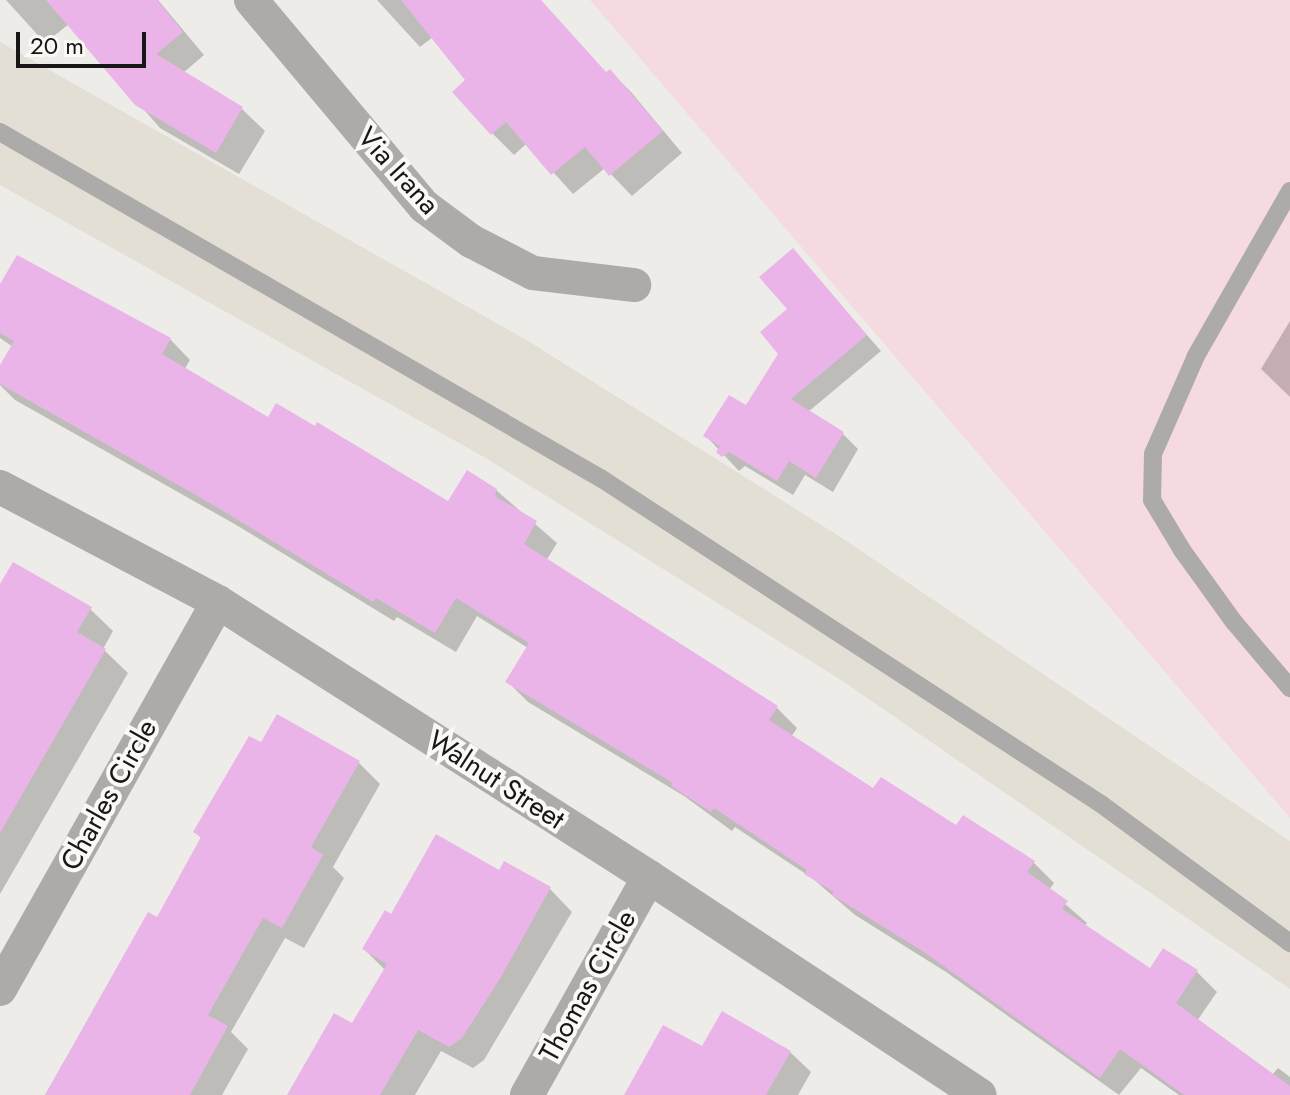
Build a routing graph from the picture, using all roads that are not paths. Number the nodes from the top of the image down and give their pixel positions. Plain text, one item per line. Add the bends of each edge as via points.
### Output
1 (251, 0) edge
2 (0, 132) edge
3 (1290, 191) edge
4 (634, 285) dead end
5 (0, 487) edge
6 (218, 602) junction
7 (1290, 688) edge
8 (649, 877) junction
9 (1290, 943) edge
10 (0, 989) edge
11 (527, 1095) edge
12 (979, 1095) edge

1 - 4 street, Via Irana via 425,207 471,241 533,273
2 - 9 lane via 602,479 1101,804
3 - 7 lane via 1196,356 1153,454 1152,500 1234,622
5 - 6 street, Walnut Street
6 - 8 street, Walnut Street
6 - 10 street, Charles Circle
8 - 11 street, Thomas Circle
8 - 12 street, Walnut Street

